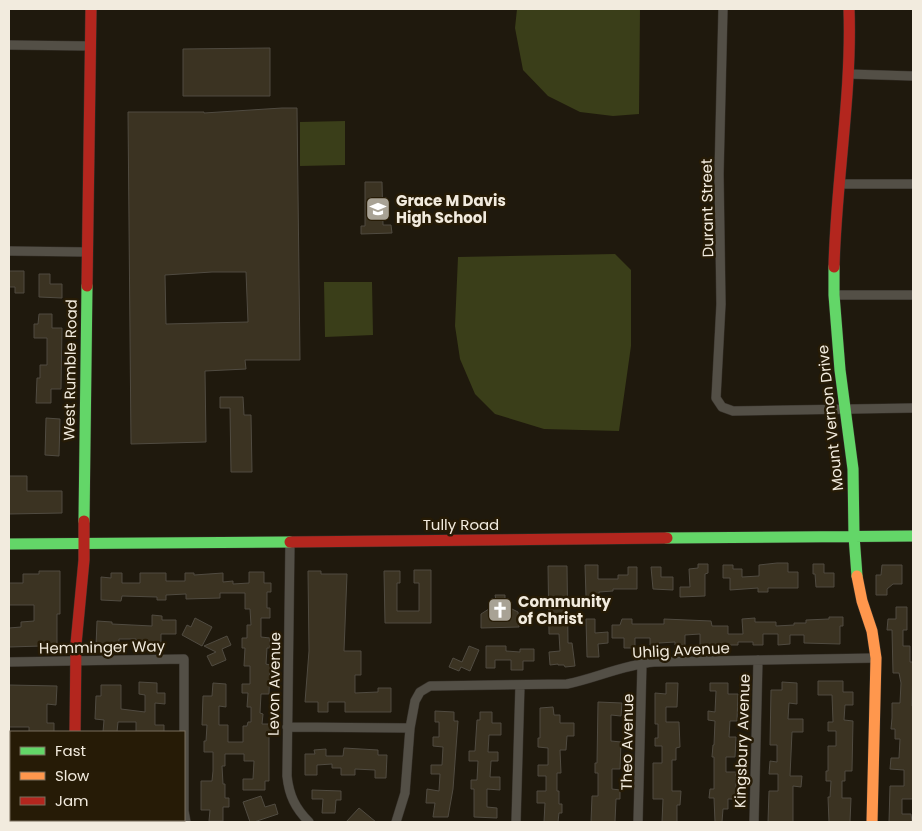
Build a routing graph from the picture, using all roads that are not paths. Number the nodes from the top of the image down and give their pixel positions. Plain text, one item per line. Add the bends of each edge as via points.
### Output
1 (92, 9) edge
2 (723, 9) edge
3 (849, 9) edge
4 (9, 45) edge
5 (91, 46) junction
6 (848, 74) junction
7 (913, 76) edge
8 (839, 184) junction
9 (913, 184) edge
10 (9, 251) edge
11 (87, 252) junction
12 (834, 295) junction
13 (913, 295) edge
14 (846, 408) junction
15 (913, 408) edge
16 (854, 536) junction
17 (913, 536) edge
18 (290, 541) junction
19 (9, 544) edge
20 (83, 544) junction
21 (876, 658) junction
22 (758, 660) junction
23 (76, 661) junction
24 (9, 662) edge
25 (642, 663) junction
26 (520, 685) junction
27 (287, 727) junction
28 (410, 728) junction
29 (75, 731) edge
30 (184, 731) edge
31 (309, 822) edge
32 (396, 822) edge
33 (516, 822) edge
34 (638, 822) edge
35 (754, 822) edge
36 (872, 822) edge

1 - 5 street, West Rumble Road
2 - 14 street, Durant Street via 719,174 721,304 716,398 726,410 733,411
3 - 6 street, Mount Vernon Drive
4 - 5 street
5 - 11 street, West Rumble Road
6 - 7 street
6 - 8 street, Mount Vernon Drive
8 - 9 street
8 - 12 street, Mount Vernon Drive
10 - 11 street
11 - 20 street, West Rumble Road
12 - 13 street
12 - 14 street, Mount Vernon Drive
14 - 15 street
14 - 16 street, Mount Vernon Drive via 853,469
16 - 17 street, Tully Road
16 - 18 street, Tully Road
16 - 21 street, Mount Vernon Drive via 858,582
18 - 20 street, Tully Road
18 - 27 street, Levon Avenue
19 - 20 street, Tully Road
20 - 23 street, West Rumble Road
21 - 22 street, Uhlig Avenue
21 - 36 street, Mount Vernon Drive
22 - 25 street, Uhlig Avenue
22 - 35 street, Kingsbury Avenue
23 - 24 street, Hemminger Way
23 - 29 street, West Rumble Road
23 - 30 street, Hemminger Way via 184,660
25 - 26 street, Uhlig Avenue via 567,684
25 - 34 street, Theo Avenue
26 - 28 street, Uhlig Avenue via 430,686 420,692 415,701
26 - 33 street
27 - 28 street
27 - 31 street, Levon Avenue via 288,789 296,807
28 - 32 street via 405,793

